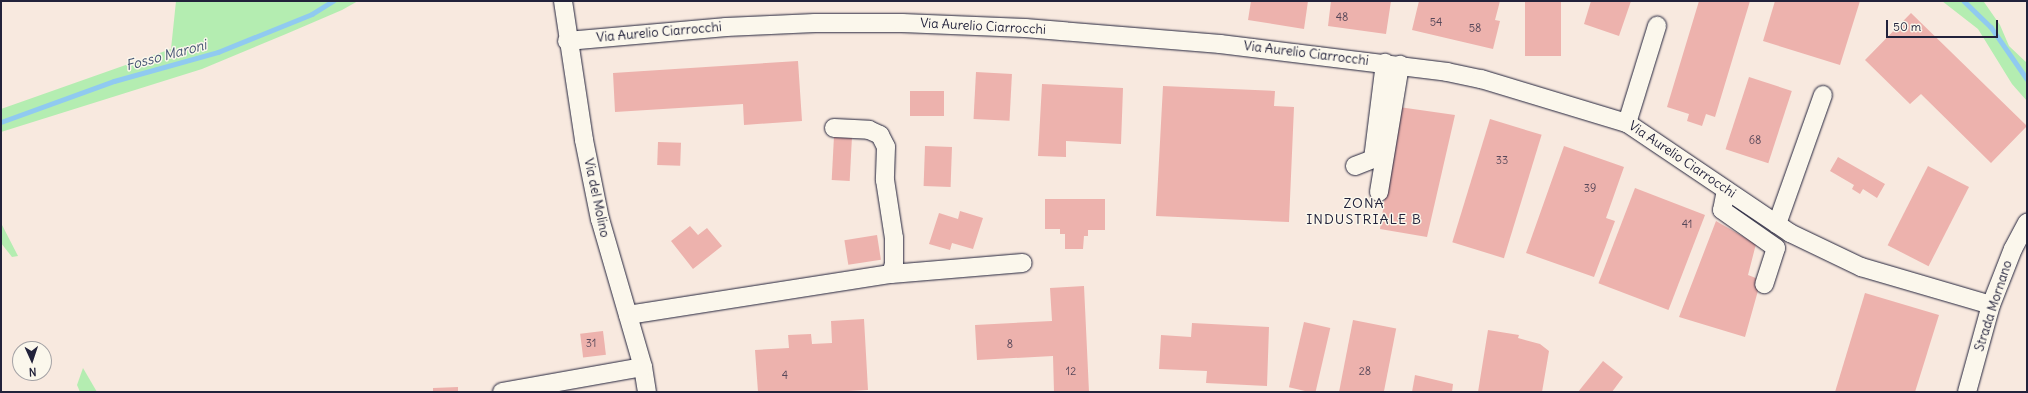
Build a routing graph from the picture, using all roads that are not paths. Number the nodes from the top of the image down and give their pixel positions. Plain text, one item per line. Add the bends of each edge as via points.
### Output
1 (562, 1) edge
2 (1657, 26) dead end
3 (567, 41) junction
4 (1392, 64) junction
5 (1823, 95) dead end
6 (1627, 123) junction
7 (834, 128) dead end
8 (1355, 166) dead end
9 (1726, 190) junction
10 (1379, 192) dead end
11 (2027, 223) edge
12 (1777, 224) junction
13 (1023, 263) dead end
14 (891, 274) junction
15 (1764, 284) dead end
16 (1991, 305) junction
17 (628, 315) junction
18 (643, 367) junction
19 (502, 392) edge
20 (647, 392) edge
21 (1967, 392) edge

1 - 3 street, Via del Molino
2 - 6 street
3 - 4 street, Via Aurelio Ciarrocchi via 726,27 815,23 910,23 1026,28 1220,44
3 - 17 street, Via del Molino via 598,212
4 - 6 street, Via Aurelio Ciarrocchi via 1481,79
4 - 8 street via 1373,159
4 - 10 street
5 - 12 street
6 - 9 street, Via Aurelio Ciarrocchi
7 - 14 street via 869,130 880,135 886,147 885,180 894,238 894,264
9 - 12 street, Via Aurelio Ciarrocchi
9 - 15 street via 1722,210 1776,248
11 - 16 street, Strada Mornano via 2013,249
12 - 16 street, Via Aurelio Ciarrocchi via 1790,233 1861,267
13 - 14 street
14 - 17 street
16 - 21 street, Strada Mornano
17 - 18 street, Via del Molino
18 - 19 street
18 - 20 street, Via del Molino

